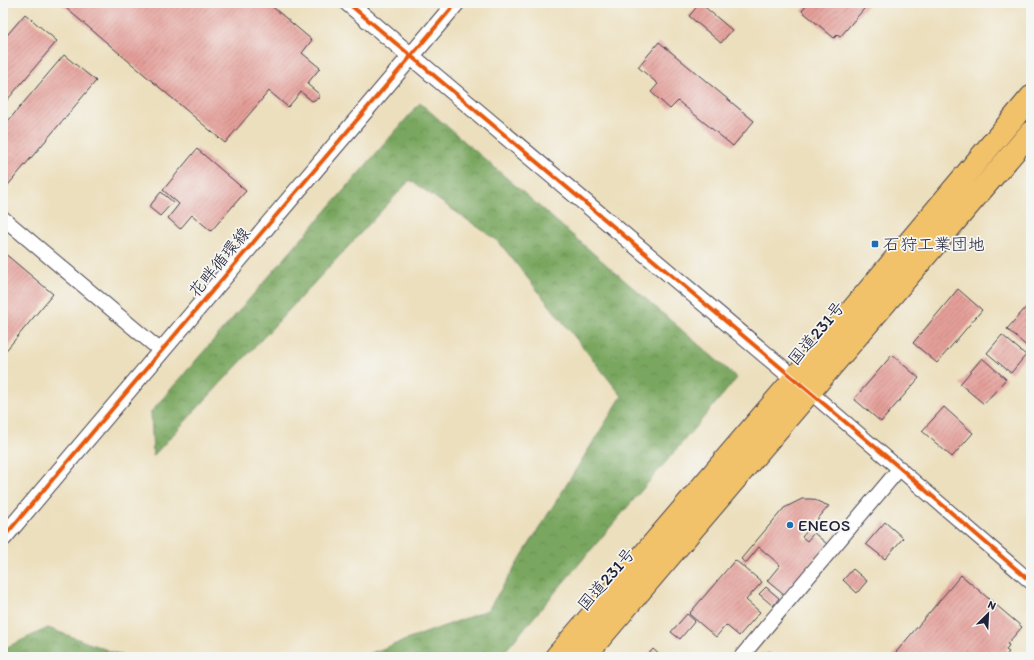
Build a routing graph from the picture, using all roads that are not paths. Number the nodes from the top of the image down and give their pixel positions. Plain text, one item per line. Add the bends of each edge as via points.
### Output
1 (348, 3) edge
2 (456, 3) edge
3 (411, 56) junction
4 (1031, 97) edge
5 (1031, 132) edge
6 (3, 218) edge
7 (161, 351) junction
8 (802, 386) junction
9 (900, 468) junction
10 (3, 538) edge
11 (1031, 582) edge
12 (556, 657) edge
13 (584, 657) edge
14 (741, 657) edge

1 - 3 street
2 - 3 street, 花畔循環線
3 - 7 street, 花畔循環線
3 - 8 street
4 - 8 highway, 国道231号
5 - 8 highway, 国道231号
6 - 7 street
7 - 10 street, 花畔循環線
8 - 9 street
8 - 12 highway, 国道231号
8 - 13 highway, 国道231号
9 - 11 street
9 - 14 street

